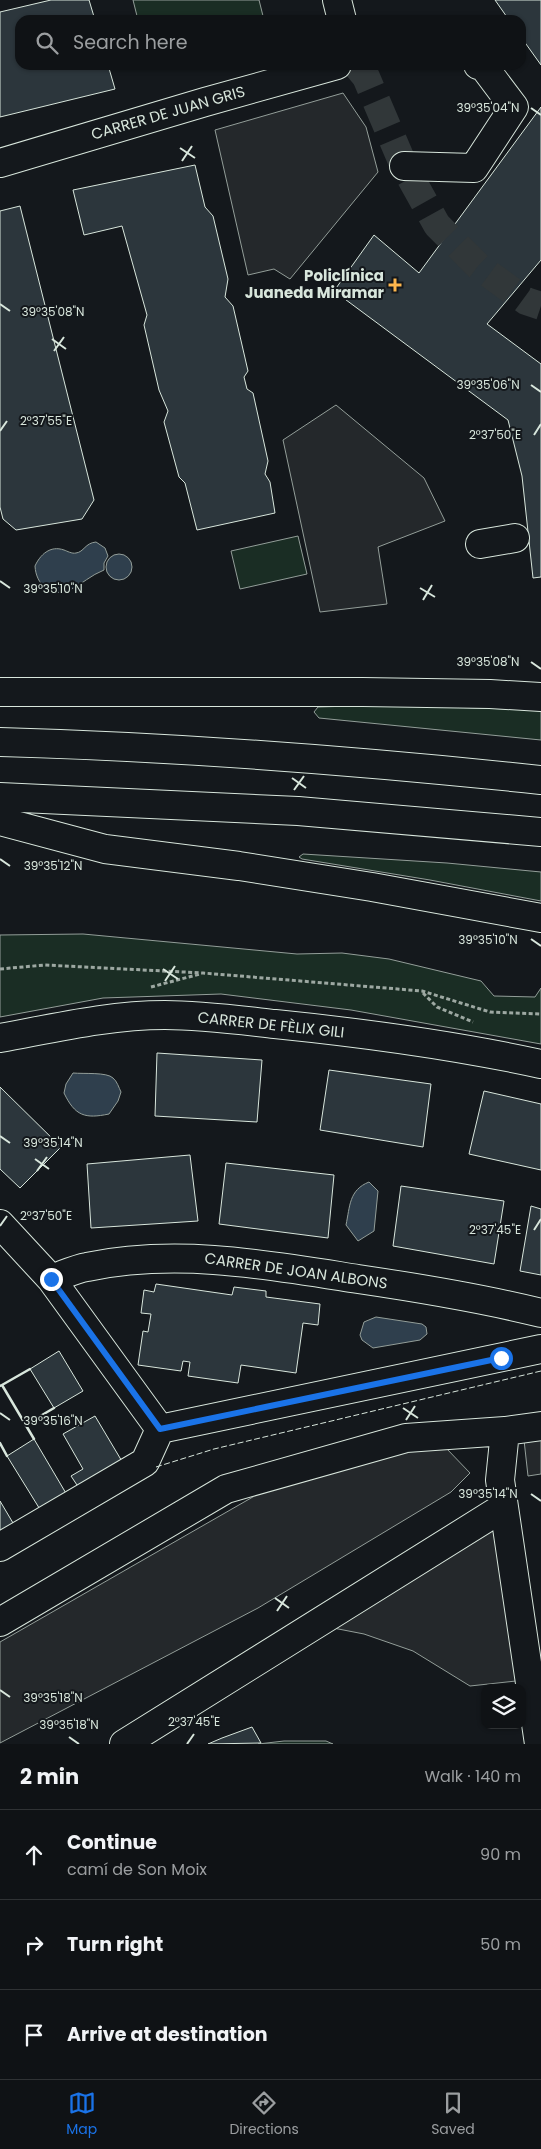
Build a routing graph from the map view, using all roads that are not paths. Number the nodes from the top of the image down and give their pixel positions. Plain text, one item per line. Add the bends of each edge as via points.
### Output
1 (338, 0) edge
2 (341, 15) edge
3 (319, 70) edge
4 (486, 70) edge
5 (0, 164) edge
6 (404, 166) dead end
7 (515, 538) dead end
8 (480, 544) dead end
9 (0, 692) edge
10 (541, 696) edge
11 (0, 742) edge
12 (541, 780) edge
13 (0, 797) edge
14 (0, 822) edge
15 (541, 832) edge
16 (541, 918) edge
17 (0, 1038) edge
18 (541, 1064) edge
19 (3, 1232) edge
20 (51, 1279) junction
21 (541, 1312) edge
22 (541, 1349) edge
23 (541, 1426) edge
24 (160, 1429) junction
25 (505, 1431) junction
26 (504, 1507) junction
27 (0, 1547) edge
28 (0, 1622) edge
29 (124, 1744) edge
30 (539, 1744) edge

1 - 2 main road
3 - 5 main road, CARRER DE JUAN GRIS
4 - 6 main road via 514,107 474,168
7 - 8 main road
9 - 10 main road via 363,692
11 - 12 main road via 277,756
13 - 15 main road via 289,810
14 - 16 main road via 105,849 353,884
17 - 18 main road, CARRER DE FÈLIX GILI via 107,1018 166,1015 376,1036 492,1053
19 - 20 main road
20 - 21 main road, CARRER DE JOAN ALBONS via 86,1267 111,1263 194,1258 255,1263 390,1284
20 - 24 main road
22 - 24 main road
23 - 25 main road
24 - 27 main road via 145,1462
25 - 26 main road via 500,1480
25 - 28 main road via 406,1438 226,1489
26 - 29 main road
26 - 30 main road

